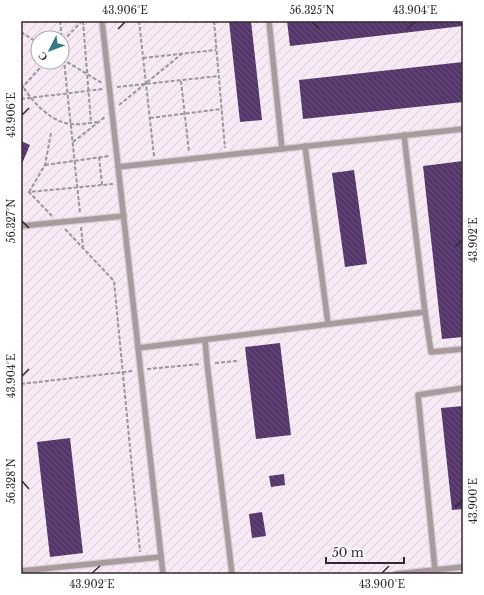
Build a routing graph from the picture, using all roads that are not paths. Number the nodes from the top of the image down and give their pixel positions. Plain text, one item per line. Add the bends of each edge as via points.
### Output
1 (102, 21) edge
2 (269, 21) edge
3 (463, 129) edge
4 (404, 135) junction
5 (304, 146) junction
6 (282, 149) junction
7 (118, 167) junction
8 (124, 216) junction
9 (21, 226) edge
10 (425, 312) junction
11 (328, 324) junction
12 (205, 340) junction
13 (138, 348) junction
14 (463, 348) edge
15 (463, 388) edge
16 (161, 557) junction
17 (463, 567) edge
18 (435, 570) junction
19 (21, 571) edge
20 (163, 574) edge
21 (232, 574) edge
22 (396, 574) edge

1 - 7 lane
2 - 6 lane
3 - 4 lane
4 - 5 lane
4 - 10 lane
5 - 6 lane
5 - 11 lane
6 - 7 lane
7 - 8 lane
8 - 9 lane
8 - 13 lane
10 - 11 lane
10 - 14 lane via 431,352
11 - 12 lane
12 - 13 lane
12 - 21 lane
13 - 16 lane
15 - 18 lane via 418,395
16 - 19 lane
16 - 20 lane
17 - 18 lane
18 - 22 lane

